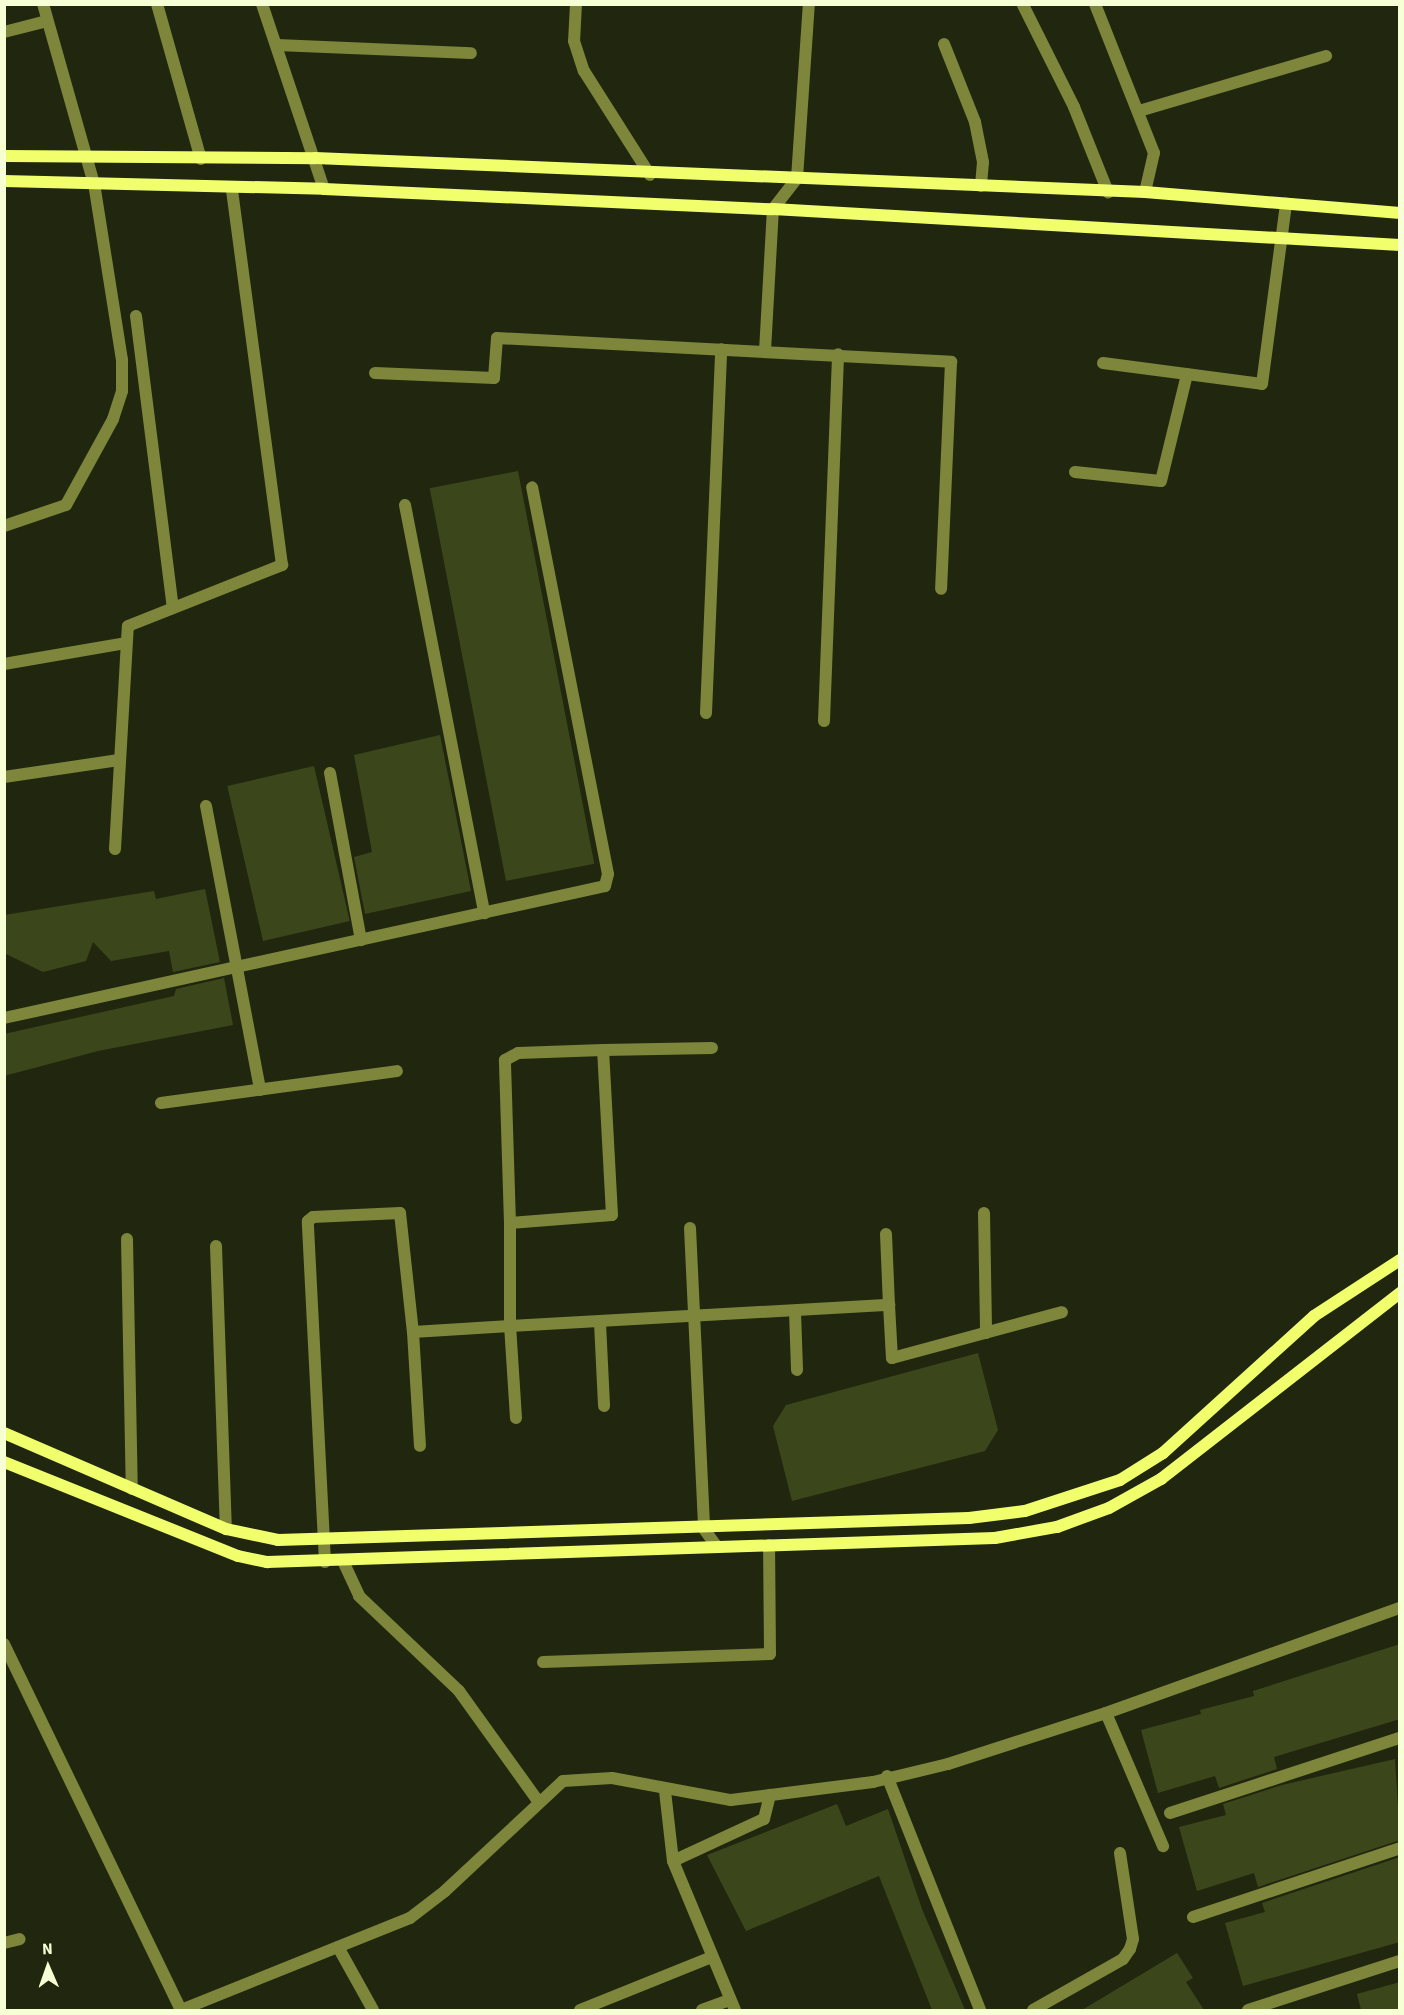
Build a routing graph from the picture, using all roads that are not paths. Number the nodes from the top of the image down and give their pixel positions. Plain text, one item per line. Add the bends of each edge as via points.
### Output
1 (43, 4) edge
2 (157, 4) edge
3 (262, 4) edge
4 (576, 4) edge
5 (809, 4) edge
6 (1095, 4) edge
7 (1023, 5) edge
8 (47, 21) junction
9 (4, 32) edge
10 (944, 44) dead end
11 (277, 45) junction
12 (471, 53) dead end
13 (1326, 56) dead end
14 (1139, 111) junction
15 (4, 156) edge
16 (88, 158) junction
17 (315, 158) junction
18 (201, 159) junction
19 (650, 175) junction
20 (797, 178) junction
21 (4, 181) edge
22 (94, 184) junction
23 (981, 186) junction
24 (232, 188) junction
25 (324, 189) junction
26 (1108, 192) junction
27 (1144, 192) junction
28 (1286, 204) junction
29 (773, 209) junction
30 (1400, 213) edge
31 (1281, 241) junction
32 (1400, 245) edge
33 (136, 316) dead end
34 (721, 349) junction
35 (765, 351) junction
36 (838, 354) junction
37 (1103, 363) dead end
38 (375, 373) dead end
39 (1187, 374) junction
40 (1075, 472) dead end
41 (532, 487) dead end
42 (405, 505) dead end
43 (4, 526) edge
44 (941, 588) dead end
45 (173, 608) junction
46 (125, 643) junction
47 (4, 664) edge
48 (706, 713) dead end
49 (824, 721) dead end
50 (119, 760) junction
51 (330, 773) dead end
52 (4, 777) edge
53 (206, 806) dead end
54 (115, 849) dead end
55 (484, 913) junction
56 (361, 940) junction
57 (237, 967) junction
58 (4, 1018) edge
59 (712, 1048) dead end
60 (603, 1050) junction
61 (397, 1071) dead end
62 (260, 1090) junction
63 (161, 1103) dead end
64 (984, 1213) dead end
65 (510, 1223) junction
66 (690, 1228) dead end
67 (886, 1234) dead end
68 (127, 1239) dead end
69 (216, 1246) dead end
70 (1400, 1260) edge
71 (1400, 1293) edge
72 (889, 1305) junction
73 (795, 1312) junction
74 (1062, 1312) dead end
75 (694, 1319) junction
76 (600, 1323) junction
77 (510, 1326) junction
78 (413, 1332) junction
79 (986, 1333) junction
80 (797, 1370) dead end
81 (604, 1406) dead end
82 (516, 1418) dead end
83 (4, 1433) edge
84 (420, 1446) dead end
85 (4, 1461) edge
86 (132, 1489) junction
87 (704, 1528) junction
88 (226, 1529) junction
89 (323, 1541) junction
90 (769, 1545) junction
91 (717, 1547) junction
92 (343, 1561) junction
93 (325, 1562) junction
94 (1400, 1608) edge
95 (4, 1644) edge
96 (543, 1662) dead end
97 (1106, 1713) junction
98 (1400, 1737) edge
99 (887, 1776) junction
100 (665, 1791) junction
101 (770, 1795) junction
102 (538, 1801) junction
103 (1170, 1813) dead end
104 (1163, 1846) dead end
105 (1400, 1848) edge
106 (1120, 1853) dead end
107 (673, 1861) junction
108 (1192, 1917) dead end
109 (20, 1939) dead end
110 (4, 1943) edge
111 (338, 1947) junction
112 (712, 1957) junction
113 (1400, 1961) edge
114 (733, 2005) edge
115 (180, 2010) edge
116 (374, 2010) edge
117 (580, 2010) edge
118 (702, 2010) edge
119 (980, 2010) edge
120 (1033, 2010) edge
121 (1248, 2010) edge

1 - 8 street
2 - 18 street
3 - 11 street
4 - 19 street via 574,40 584,71
5 - 20 street
6 - 14 street
7 - 26 street via 1074,107
8 - 9 street
8 - 16 street
10 - 23 street via 975,122 983,162
11 - 12 street
11 - 17 street
13 - 14 street
14 - 27 street via 1155,162
15 - 16 street
16 - 18 street
16 - 22 street
17 - 18 street
17 - 19 street
17 - 25 street
19 - 20 street
20 - 23 street
20 - 29 street
21 - 22 street
22 - 24 street
22 - 43 street via 122,360 122,391 113,419 66,505
23 - 26 street
24 - 25 street
24 - 45 street via 282,565
25 - 29 street
26 - 27 street
27 - 28 street
28 - 30 street
28 - 31 street
29 - 31 street
29 - 35 street
31 - 32 street
31 - 39 street via 1262,384
33 - 45 street
34 - 35 street
34 - 38 street via 497,338 494,378
34 - 48 street
35 - 36 street
36 - 44 street via 951,362
36 - 49 street
37 - 39 street
39 - 40 street via 1161,481
41 - 55 street via 609,882
42 - 55 street
45 - 46 street via 130,623
46 - 47 street
46 - 50 street
50 - 52 street
50 - 54 street
51 - 56 street
53 - 57 street
55 - 56 street
56 - 57 street
57 - 58 street
57 - 62 street
59 - 60 street
60 - 65 street via 518,1053 505,1060
60 - 65 street via 612,1215
61 - 62 street
62 - 63 street
64 - 79 street
65 - 77 street
66 - 75 street
67 - 72 street
68 - 86 street
69 - 88 street
70 - 87 street via 1314,1316 1163,1453 1120,1480 1026,1511 969,1518
71 - 90 street via 1189,1461 1109,1508 1057,1527 995,1538
72 - 73 street
72 - 79 street via 892,1358
73 - 75 street
73 - 80 street
74 - 79 street
75 - 76 street
75 - 87 street
76 - 77 street
76 - 81 street
77 - 78 street
77 - 82 street
78 - 84 street
78 - 89 street via 400,1213 313,1217 308,1221
83 - 86 street
85 - 93 street via 238,1556 267,1562
86 - 88 street
87 - 89 street
87 - 91 street
88 - 89 street via 250,1537
89 - 93 street
90 - 91 street
90 - 96 street via 770,1654
91 - 92 street
92 - 93 street
92 - 102 street via 359,1596 459,1691
94 - 97 street
95 - 115 street
97 - 99 street via 948,1764
97 - 104 street
98 - 103 street
99 - 101 street
99 - 119 street
100 - 101 street via 731,1800
100 - 102 street via 612,1778 563,1781
100 - 107 street
101 - 107 street via 764,1819
102 - 111 street via 446,1891 410,1918
105 - 108 street
106 - 120 street via 1133,1939 1130,1949 1123,1959
107 - 112 street
109 - 110 street
111 - 115 street
111 - 116 street
112 - 114 street
112 - 117 street
113 - 121 street
114 - 118 street

